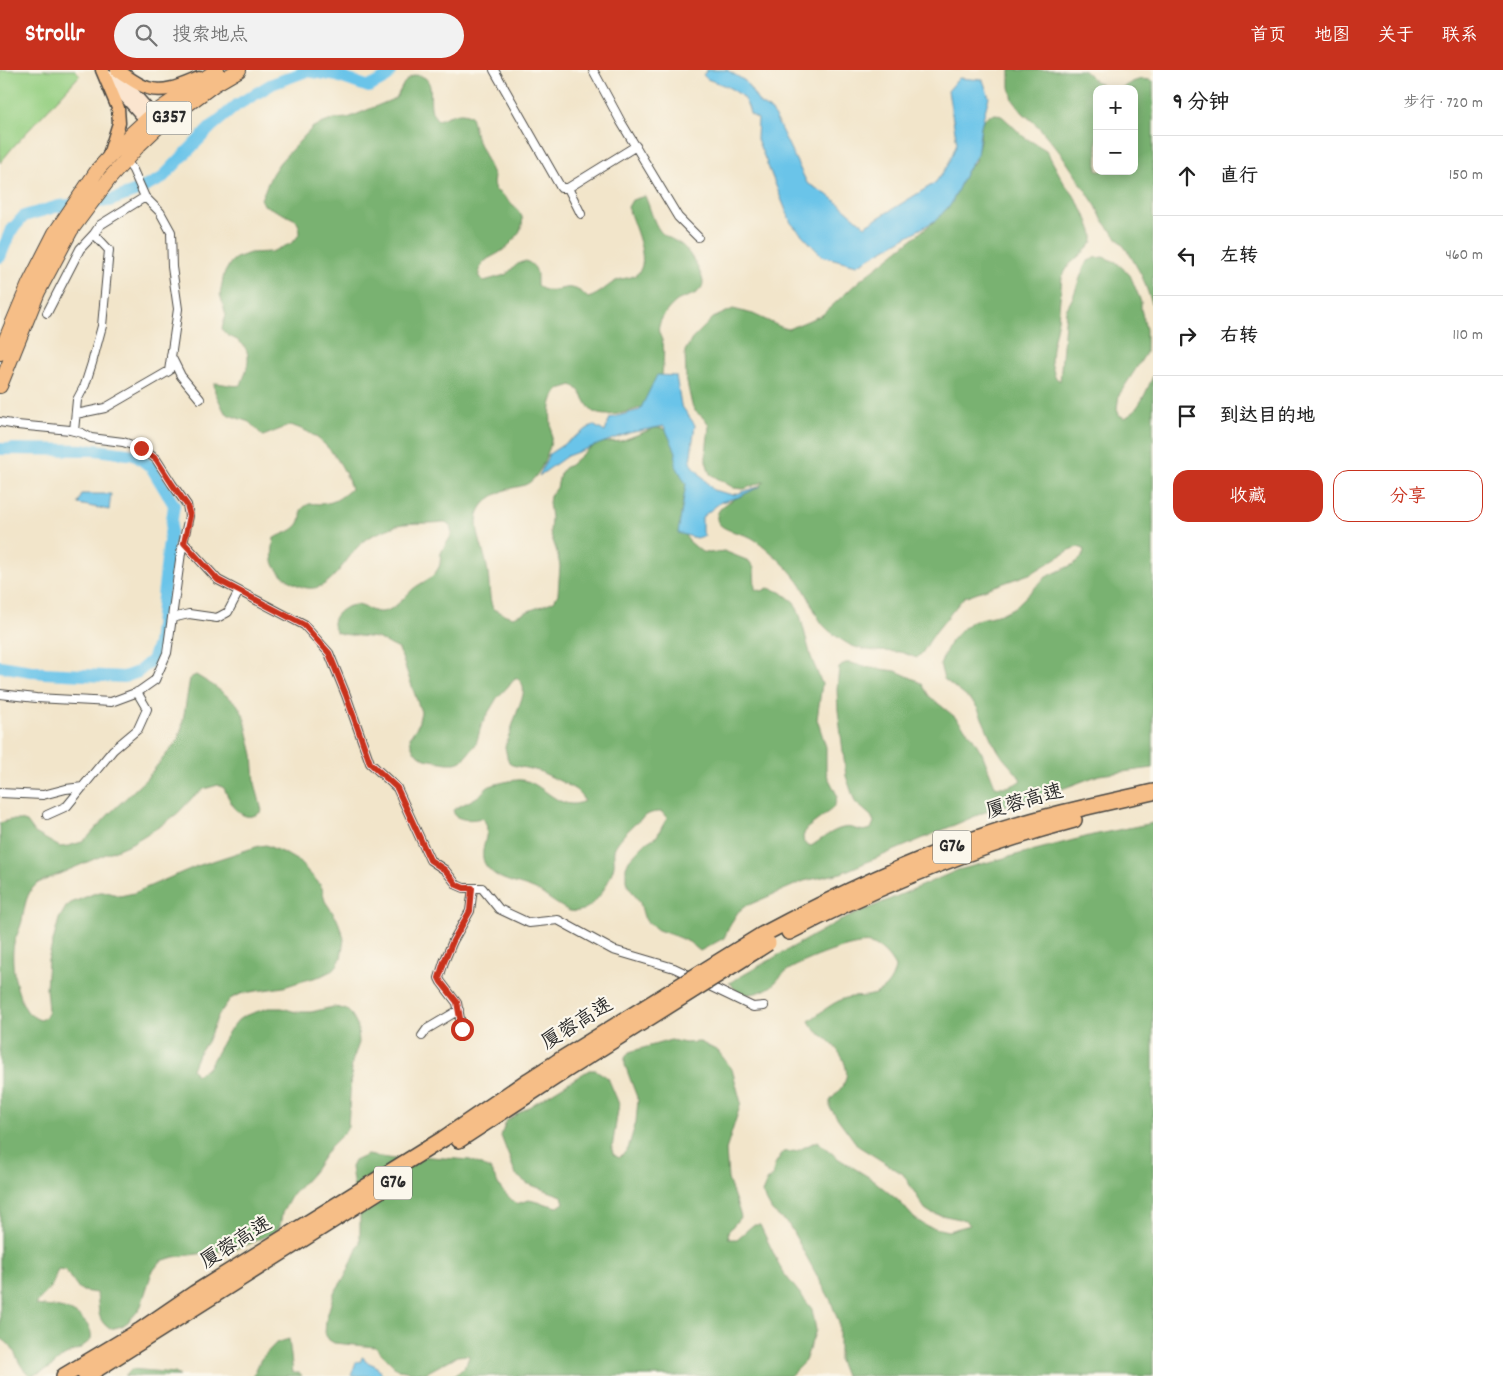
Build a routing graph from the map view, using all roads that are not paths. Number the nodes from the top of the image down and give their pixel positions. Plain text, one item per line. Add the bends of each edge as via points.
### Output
1 (102, 70) edge
2 (115, 70) edge
3 (239, 70) edge
4 (494, 70) edge
5 (593, 70) edge
6 (215, 71) edge
7 (154, 122) junction
8 (636, 146) junction
9 (126, 160) junction
10 (105, 169) junction
11 (568, 188) junction
12 (144, 198) junction
13 (581, 214) dead end
14 (94, 234) junction
15 (698, 237) dead end
16 (47, 313) dead end
17 (0, 353) edge
18 (171, 356) junction
19 (0, 386) edge
20 (200, 399) dead end
21 (76, 414) junction
22 (0, 422) edge
23 (74, 431) junction
24 (184, 543) junction
25 (239, 591) junction
26 (172, 618) junction
27 (137, 692) junction
28 (0, 694) edge
29 (83, 787) junction
30 (1153, 792) edge
31 (0, 793) edge
32 (1153, 803) edge
33 (47, 815) dead end
34 (472, 888) junction
35 (765, 939) junction
36 (764, 1006) dead end
37 (459, 1010) junction
38 (462, 1029) dead end
39 (422, 1036) dead end
40 (247, 1268) junction
41 (64, 1376) edge
42 (86, 1376) edge

1 - 7 main road
1 - 10 main road via 118,108 119,124
2 - 6 main road via 149,89 165,90
2 - 7 main road
3 - 7 highway, G357
4 - 11 street via 561,188
5 - 8 street
6 - 7 highway, G357
7 - 9 highway, G357
7 - 10 highway, G357 via 129,136
8 - 11 street
8 - 15 street via 678,216
9 - 10 highway, G357
9 - 12 street
10 - 17 highway, G357 via 55,233 28,284
10 - 19 highway, G357 via 38,292
11 - 13 street
12 - 14 street via 100,225
12 - 18 street via 160,212 171,232 178,309
14 - 16 street via 80,249
14 - 21 street via 109,250 102,326 90,371 77,400
18 - 20 street via 181,376
18 - 21 street via 168,371 105,408
21 - 23 street
22 - 23 street
23 - 24 street via 91,438 141,448 156,459 187,505 190,516
24 - 25 street via 218,580
24 - 26 street
25 - 26 street via 228,612 216,618 189,614
25 - 34 street via 304,625 329,653 370,763 397,788 430,860 445,870 457,885
26 - 27 street via 167,653 155,680
27 - 28 street via 110,702
27 - 29 street via 147,709 138,729 113,750
29 - 31 street via 43,795
29 - 33 street via 67,806
30 - 35 highway, 厦蓉高速 / G76 via 1043,817 916,861 852,888
32 - 35 highway, 厦蓉高速 / G76 via 1044,828 983,848 919,872
34 - 36 street via 482,888 499,909 529,923 558,920 613,950 674,968 753,1007
34 - 37 street via 470,911 453,941 439,978 457,1002
35 - 40 highway, 厦蓉高速 / G76, bridge via 443,1139
37 - 38 street
37 - 39 street
40 - 41 highway, 厦蓉高速 / G76 via 195,1293
40 - 42 highway, 厦蓉高速 / G76

